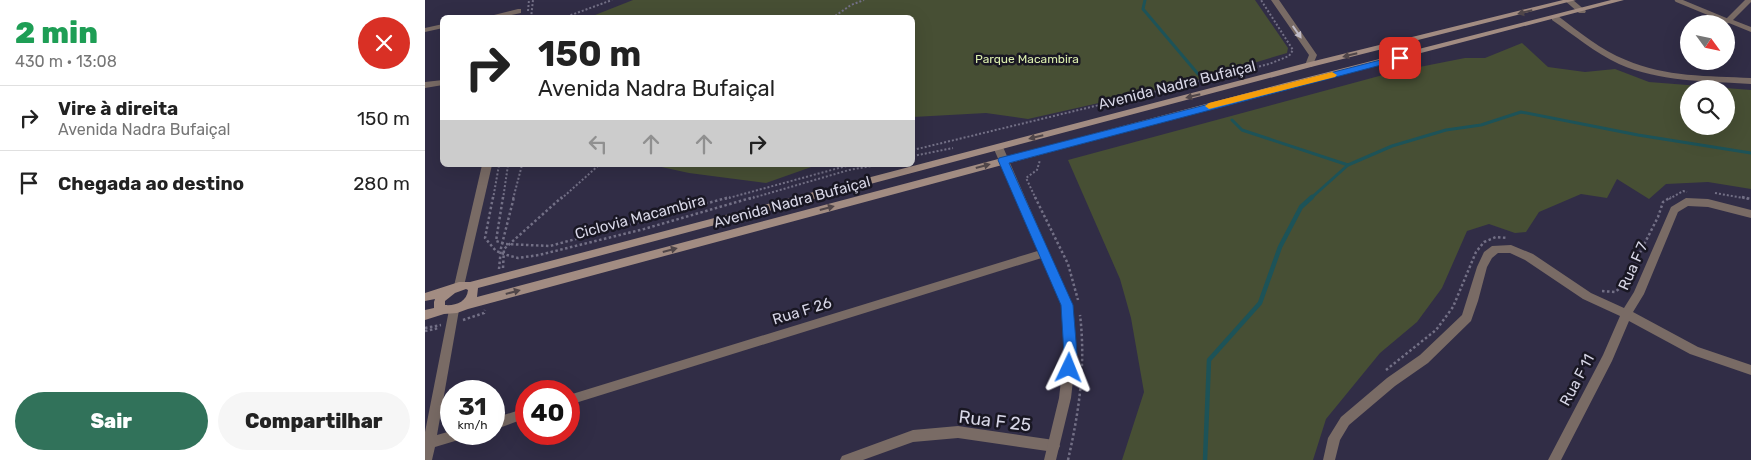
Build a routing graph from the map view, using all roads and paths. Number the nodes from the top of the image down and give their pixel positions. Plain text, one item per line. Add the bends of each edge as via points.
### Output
1 (521, 0) edge
2 (533, 0) edge
3 (612, 0) edge
4 (864, 0) edge
5 (1261, 0) edge
6 (1275, 0) edge
7 (1569, 0) edge
8 (1620, 0) edge
9 (1677, 0) edge
10 (1749, 0) edge
11 (1582, 11) junction
12 (518, 14) edge
13 (531, 15) edge
14 (571, 15) edge
15 (836, 15) edge
16 (1713, 15) edge
17 (1734, 15) edge
18 (1555, 18) junction
19 (1735, 24) edge
20 (440, 27) edge
21 (425, 30) edge
22 (1751, 30) edge
23 (1309, 65) junction
24 (1751, 82) edge
25 (440, 83) edge
26 (425, 86) edge
27 (998, 146) junction
28 (915, 150) edge
29 (1041, 159) dead end
30 (1003, 160) junction
31 (487, 167) edge
32 (499, 167) edge
33 (508, 167) edge
34 (521, 167) edge
35 (597, 167) edge
36 (844, 167) edge
37 (866, 167) edge
38 (1751, 214) edge
39 (1044, 253) junction
40 (499, 271) dead end
41 (499, 276) dead end
42 (465, 286) junction
43 (448, 291) junction
44 (425, 298) edge
45 (1078, 301) dead end
46 (465, 304) junction
47 (484, 304) dead end
48 (1079, 310) dead end
49 (1626, 314) junction
50 (425, 315) edge
51 (453, 315) junction
52 (449, 324) dead end
53 (425, 330) edge
54 (1751, 370) edge
55 (580, 397) edge
56 (440, 441) edge
57 (429, 444) junction
58 (1053, 446) junction
59 (427, 460) edge
60 (846, 460) edge
61 (1050, 460) edge
62 (1068, 460) edge
63 (1329, 460) edge
64 (1554, 460) edge

1 - 12 street
2 - 13 path
3 - 14 path
4 - 15 path
5 - 28 path via 1293,50 1289,56 1269,64
6 -> 23 street via 1313,55
7 - 11 street
7 -> 23 main road, Avenida Nadra Bufaiçal
8 - 11 main road, Avenida Nadra Bufaiçal
9 - 16 lane
10 - 17 street
11 - 18 main road, Avenida Nadra Bufaiçal
18 - 24 street via 1606,53 1632,66 1659,73
18 - 30 main road, Avenida Nadra Bufaiçal
19 - 22 street
20 - 21 street
23 -> 27 main road, Avenida Nadra Bufaiçal
25 - 26 street
27 - 30 street
27 - 42 main road, Avenida Nadra Bufaiçal
29 - 45 path via 1037,170 1026,178 1068,264
30 - 39 street
46 -> 30 main road, Avenida Nadra Bufaiçal
31 - 42 street
32 - 37 path, Ciclovia Macambira via 485,238 496,251 518,258 550,253
33 - 36 path via 496,241 550,246
34 - 40 path via 501,248
35 - 41 path via 505,249 503,270
38 - 49 street, Rua F 7 via 1708,203 1686,202 1673,210 1639,294
39 - 55 street, Rua F 26
39 - 58 street via 1067,305 1070,354 1065,398
42 - 43 main road, Avenida Nadra Bufaiçal
42 - 46 main road via 473,288 473,296
43 - 44 main road
43 - 51 main road via 439,302 440,308
46 - 51 main road, Avenida Nadra Bufaiçal
47 - 51 path via 481,312
48 - 62 path via 1084,338 1082,387
49 - 54 street via 1694,350
49 - 63 street, Rua F 7 via 1587,296 1529,257 1511,249 1496,250 1482,266 1467,318 1424,359 1345,421 1334,438
49 - 64 street, Rua F 11 via 1608,357
50 - 51 main road
51 - 57 street
52 - 53 path
56 - 57 street
57 - 59 street
58 - 60 street, Rua F 25 via 958,432 913,436
58 - 61 street

